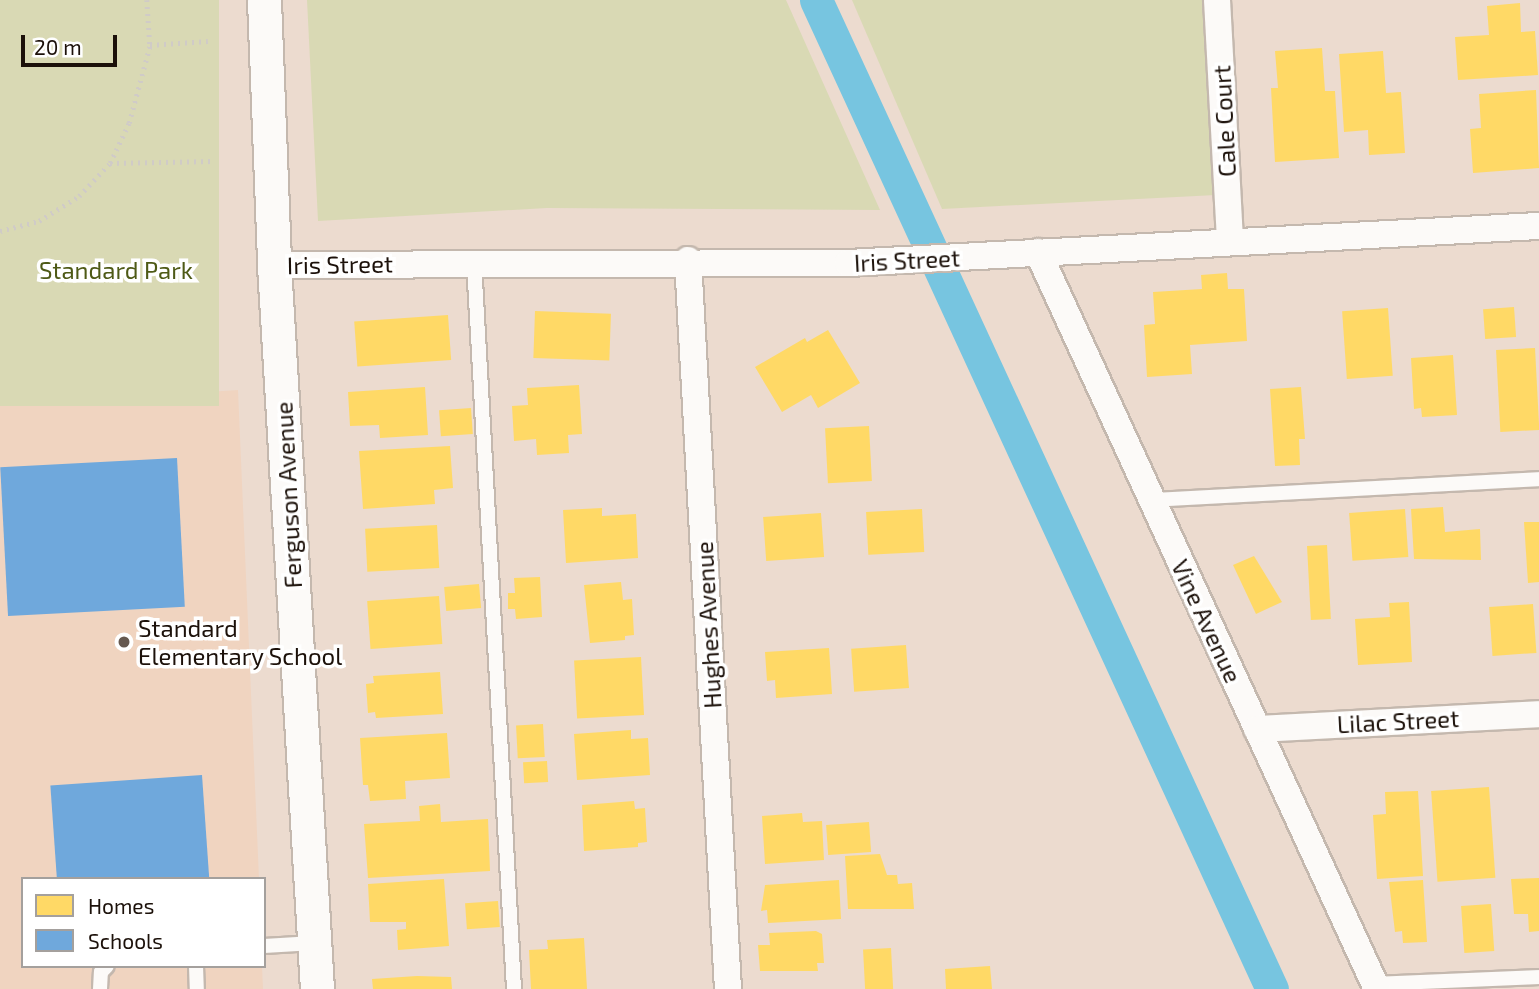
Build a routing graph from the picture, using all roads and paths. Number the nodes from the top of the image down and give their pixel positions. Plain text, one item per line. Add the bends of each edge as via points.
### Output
1 (147, 0) edge
2 (264, 0) edge
3 (1217, 0) edge
4 (208, 41) dead end
5 (150, 45) junction
6 (215, 161) dead end
7 (110, 163) junction
8 (1539, 226) edge
9 (0, 231) edge
10 (1230, 242) junction
11 (1038, 252) junction
12 (688, 260) junction
13 (474, 262) junction
14 (274, 265) junction
15 (1539, 479) edge
16 (1152, 500) junction
17 (1539, 714) edge
18 (1257, 729) junction
19 (314, 943) junction
20 (266, 946) edge
21 (106, 968) edge
22 (196, 968) edge
23 (1539, 977) edge
24 (1376, 987) edge
25 (100, 989) edge
26 (197, 989) edge
27 (317, 989) edge
28 (514, 989) edge
29 (728, 989) edge

1 - 5 path
2 - 14 street, Ferguson Avenue
3 - 10 street, Cale Court
4 - 5 path
5 - 7 path via 130,123
6 - 7 path
7 - 9 path via 79,196 49,215
8 - 10 street, Iris Street
10 - 11 street, Iris Street
11 - 12 street, Iris Street via 848,263
11 - 16 street, Vine Avenue
12 - 13 street, Iris Street
12 - 29 street, Hughes Avenue
13 - 14 street, Iris Street
13 - 28 lane
14 - 19 street, Ferguson Avenue
15 - 16 lane
16 - 18 street, Vine Avenue
17 - 18 street, Lilac Street
18 - 24 street, Vine Avenue
19 - 20 lane
19 - 27 street, Ferguson Avenue
21 - 25 lane
22 - 26 lane
23 - 24 lane

